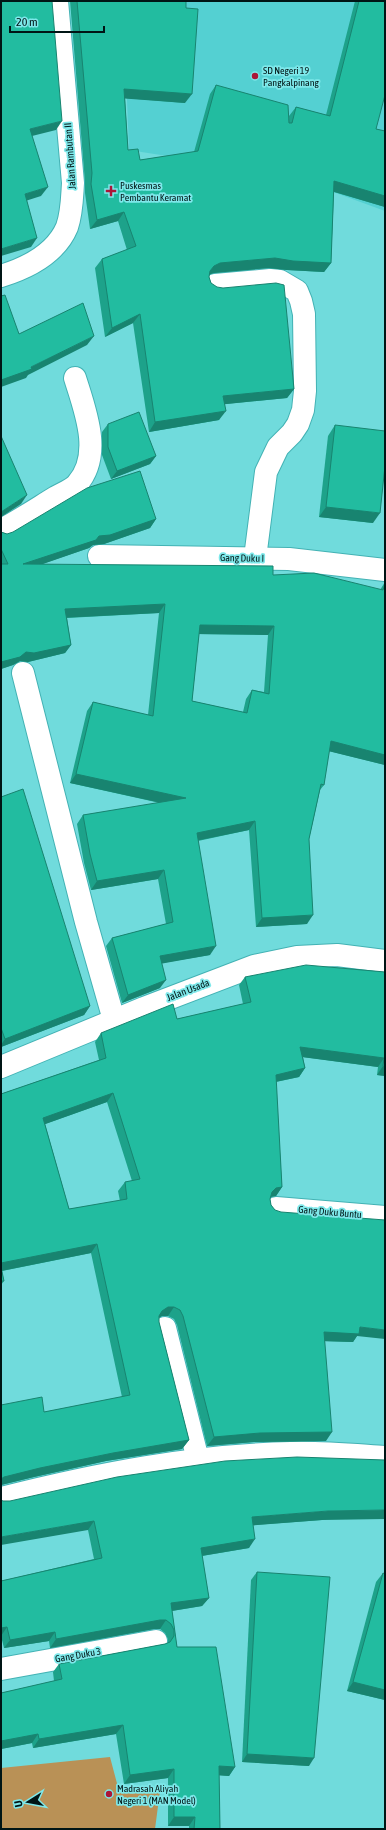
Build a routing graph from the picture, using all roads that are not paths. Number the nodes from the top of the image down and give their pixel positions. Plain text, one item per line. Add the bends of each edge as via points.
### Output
1 (57, 1) edge
2 (1, 276) edge
3 (216, 285) edge
4 (75, 378) dead end
5 (1, 530) edge
6 (99, 556) dead end
7 (255, 558) junction
8 (385, 570) edge
9 (23, 673) dead end
10 (385, 961) edge
11 (114, 1020) junction
12 (1, 1067) edge
13 (276, 1208) dead end
14 (385, 1217) edge
15 (165, 1328) dead end
16 (385, 1457) edge
17 (198, 1460) junction
18 (1, 1498) edge
19 (156, 1641) dead end
20 (1, 1669) edge

1 - 2 street, Jalan Rambutan II via 73,183 72,204 67,226 57,244 40,257
3 - 7 street via 280,281 297,291 304,314 303,410 298,424 278,447 266,472
4 - 5 street via 86,414 90,439 90,454 85,471 77,484
6 - 7 street, Gang Duku I
7 - 8 street, Gang Duku I via 289,559
9 - 11 street via 86,922
10 - 11 street, Jalan Usada via 337,955 297,957 254,966
11 - 12 street, Jalan Usada
13 - 14 street, Gang Duku Buntu
15 - 17 street
16 - 17 street via 292,1453
17 - 18 street via 141,1468
19 - 20 street, Gang Duku 3

